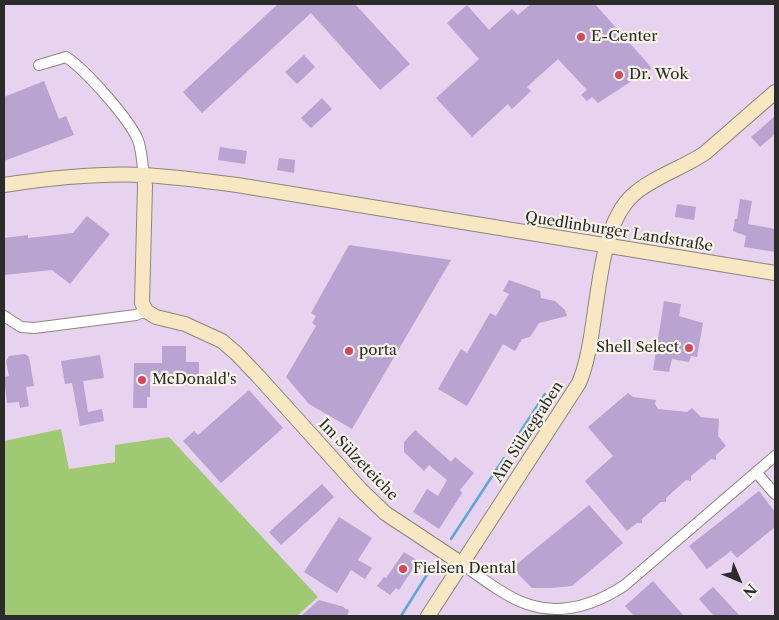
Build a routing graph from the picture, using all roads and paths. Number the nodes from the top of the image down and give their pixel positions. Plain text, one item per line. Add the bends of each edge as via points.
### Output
1 (39, 65) dead end
2 (775, 92) edge
3 (144, 175) junction
4 (4, 185) edge
5 (607, 246) junction
6 (775, 273) edge
7 (146, 311) junction
8 (4, 316) edge
9 (775, 456) edge
10 (756, 472) junction
11 (775, 494) edge
12 (462, 564) junction
13 (428, 616) edge

1 - 3 street via 66,58 76,64 115,107 135,135 141,150
2 - 5 street, Am Sülzegraben via 705,153 633,194 620,209
3 - 4 street
3 - 5 street, Quedlinburger Landstraße via 229,184
3 - 7 street via 142,303
5 - 6 street, Quedlinburger Landstraße
5 - 12 street, Am Sülzegraben via 579,383
7 - 8 street via 34,328 21,327
7 - 12 street, Im Sülzeteiche via 156,317 191,326 222,341 385,513
9 - 10 street, Im Sülzeteiche
10 - 11 street
10 - 12 street, Im Sülzeteiche via 625,585 587,605 562,609 526,604
12 - 13 street, Am Sülzegraben

